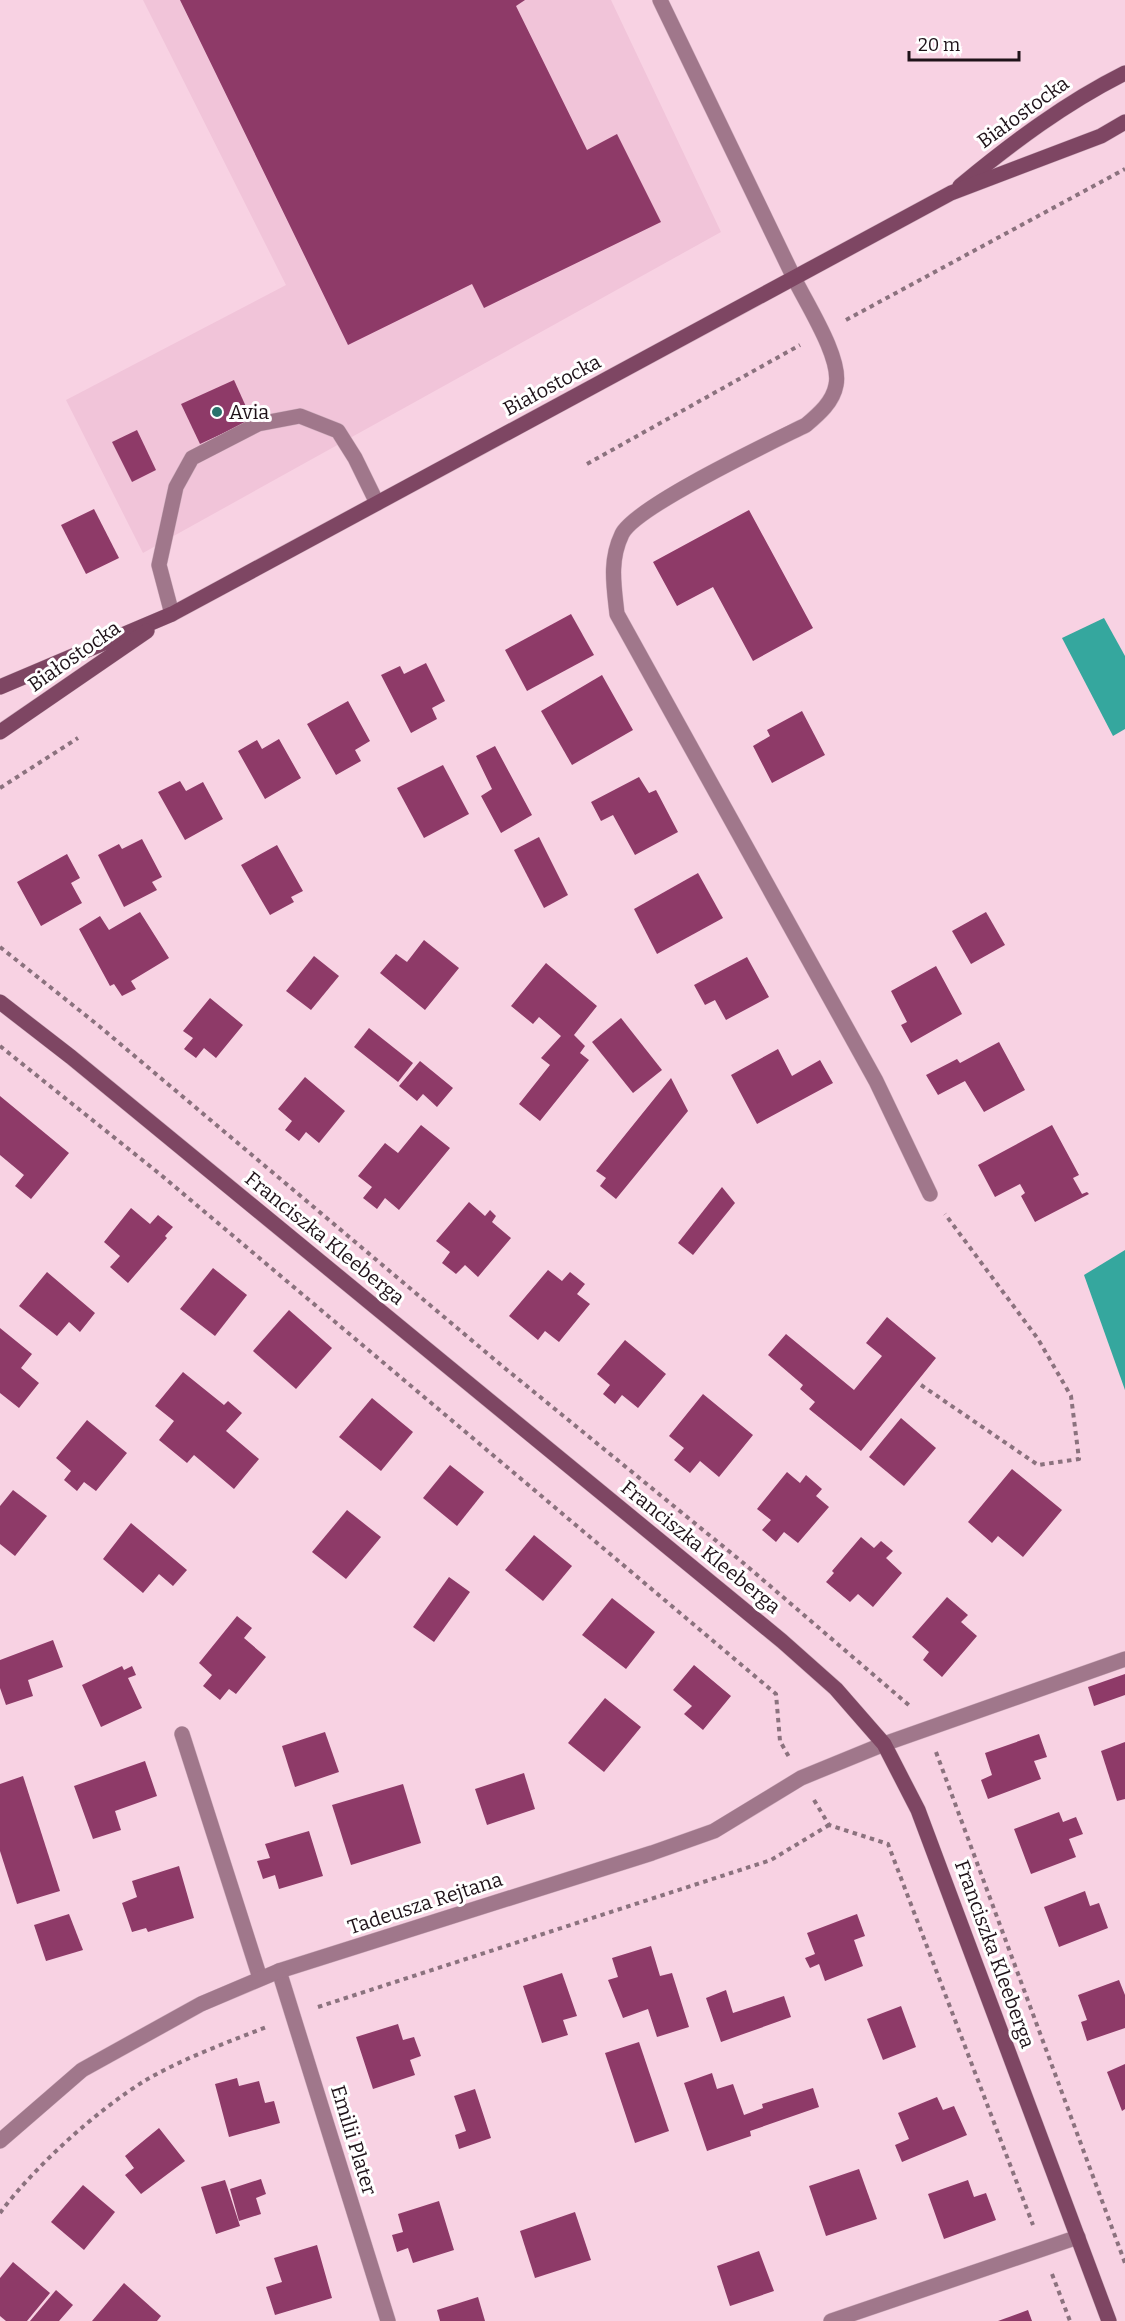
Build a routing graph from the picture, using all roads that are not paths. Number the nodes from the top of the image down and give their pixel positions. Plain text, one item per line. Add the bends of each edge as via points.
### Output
1 (660, 0) edge
2 (1125, 73) edge
3 (1125, 122) edge
4 (951, 193) junction
5 (794, 278) junction
6 (377, 503) junction
7 (172, 614) junction
8 (0, 687) edge
9 (0, 732) edge
10 (0, 1002) edge
11 (930, 1194) road end
12 (1125, 1659) edge
13 (182, 1734) dead end
14 (884, 1744) junction
15 (279, 1971) junction
16 (260, 1978) junction
17 (0, 2141) edge
18 (1078, 2237) junction
19 (388, 2321) edge
20 (831, 2321) edge
21 (1109, 2321) edge

1 - 5 street
2 - 4 street, Białostocka via 1086,93 1005,148
3 - 4 street, Białostocka via 1101,136
4 - 5 street, Białostocka
5 - 6 street, Białostocka
5 - 11 street via 834,358 837,384 824,410 806,424 652,506 623,532 612,566 617,614 876,1082
6 - 7 street, Białostocka
6 - 7 street via 338,431 300,416 258,424 192,458 176,487 159,565
7 - 8 street, Białostocka
7 - 9 street, Białostocka
10 - 14 street, Franciszka Kleeberga via 782,1641 836,1689
12 - 14 street, Tadeusza Rejtana
13 - 16 street
14 - 15 street, Tadeusza Rejtana via 801,1778 714,1831
14 - 18 street, Franciszka Kleeberga via 918,1810
15 - 16 street, Tadeusza Rejtana
15 - 19 street, Emilii Plater
16 - 17 street, Tadeusza Rejtana via 192,2009 82,2070
18 - 20 street
18 - 21 street, Franciszka Kleeberga

